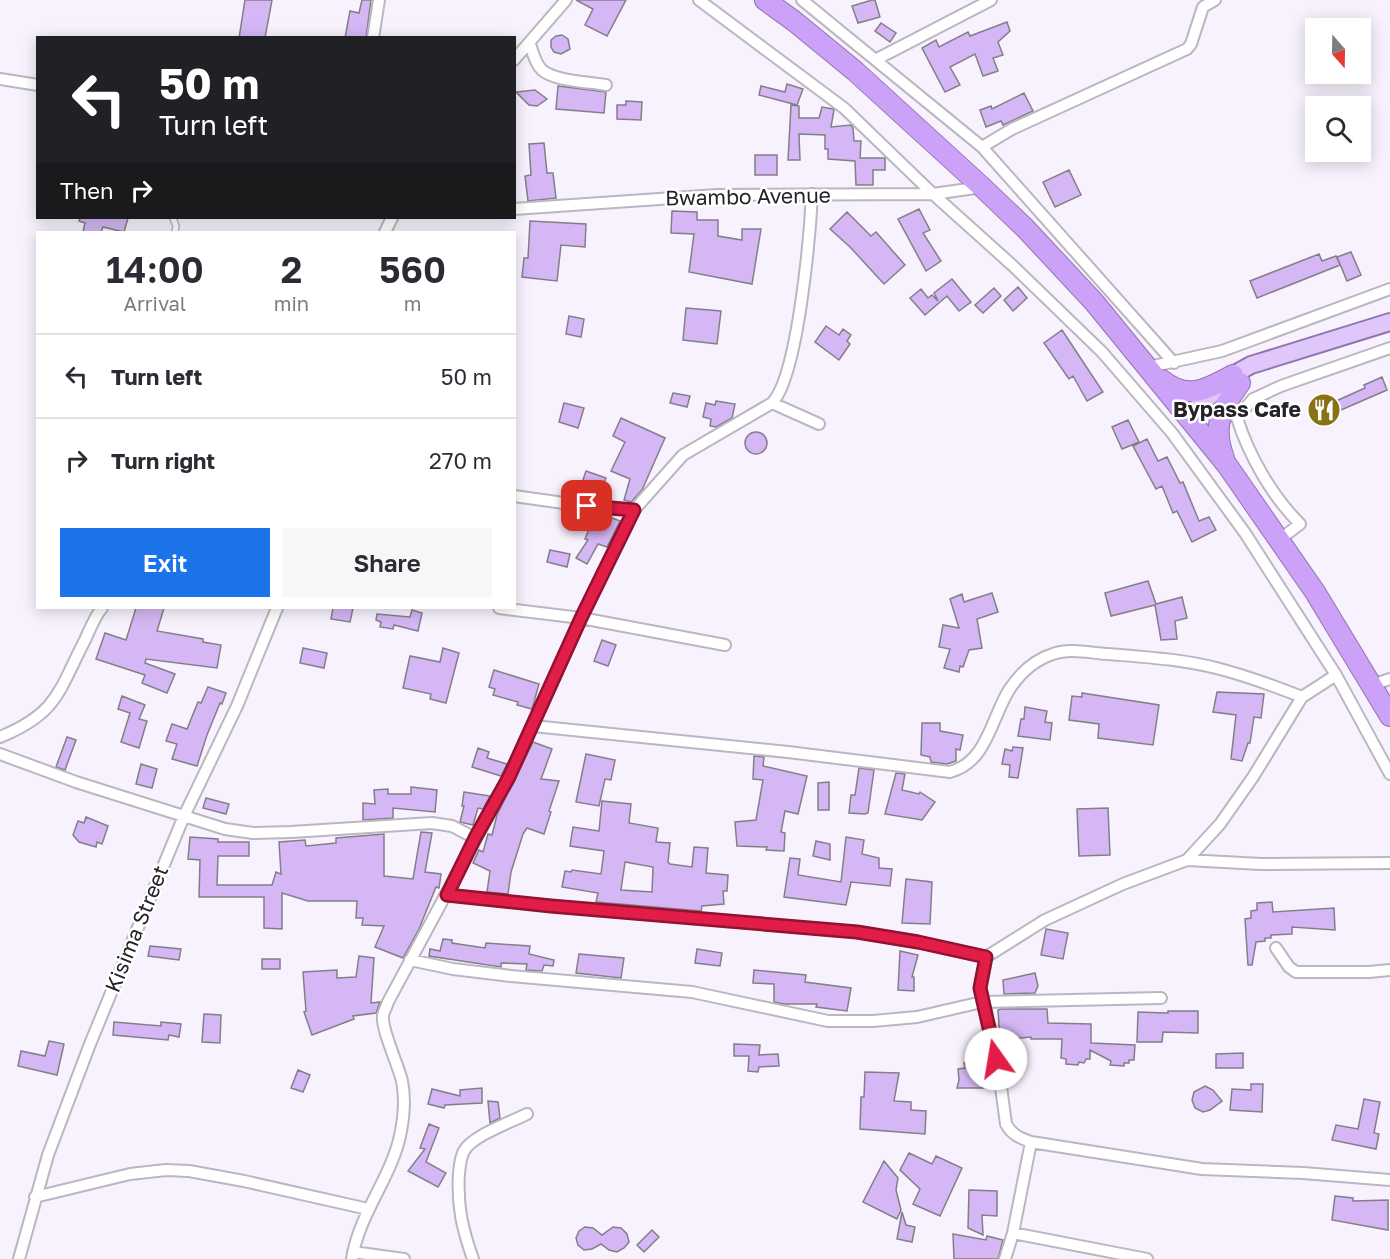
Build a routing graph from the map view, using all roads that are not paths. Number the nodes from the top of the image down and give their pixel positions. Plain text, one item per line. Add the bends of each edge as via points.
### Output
1 (379, 0) edge
2 (566, 0) edge
3 (699, 0) edge
4 (765, 0) edge
5 (802, 0) edge
6 (991, 0) edge
7 (1215, 0) edge
8 (373, 36) edge
9 (530, 44) junction
10 (516, 58) edge
11 (877, 59) junction
12 (0, 79) edge
13 (36, 85) edge
14 (606, 85) dead end
15 (982, 147) junction
16 (982, 186) junction
17 (812, 194) junction
18 (933, 194) junction
19 (516, 209) edge
20 (1390, 289) edge
21 (1390, 322) edge
22 (1390, 348) edge
23 (1174, 363) junction
24 (1151, 370) junction
25 (1236, 379) junction
26 (772, 403) junction
27 (1191, 421) junction
28 (819, 424) dead end
29 (1227, 465) junction
30 (516, 496) edge
31 (634, 510) junction
32 (1279, 540) junction
33 (101, 609) edge
34 (277, 609) edge
35 (507, 609) edge
36 (581, 618) junction
37 (725, 645) dead end
38 (1336, 675) junction
39 (1381, 682) edge
40 (1302, 697) junction
41 (1390, 716) edge
42 (533, 726) junction
43 (0, 737) edge
44 (0, 754) edge
45 (1390, 774) edge
46 (184, 816) junction
47 (475, 838) junction
48 (1187, 860) junction
49 (1390, 862) edge
50 (447, 895) junction
51 (1276, 948) dead end
52 (986, 957) junction
53 (410, 960) junction
54 (1390, 970) edge
55 (1161, 998) dead end
56 (982, 1002) junction
57 (527, 1114) dead end
58 (1031, 1142) junction
59 (1390, 1180) edge
60 (35, 1197) junction
61 (368, 1209) junction
62 (1012, 1233) junction
63 (353, 1256) edge
64 (19, 1259) edge
65 (404, 1259) edge
66 (472, 1259) edge
67 (1005, 1259) edge
68 (1147, 1259) edge

1 - 8 street
2 - 9 street
3 - 18 street via 844,108
4 - 16 highway via 855,71
5 - 11 street
6 - 11 street
7 - 15 street via 1203,7 1187,49 1012,129
9 - 10 street
9 - 14 street via 537,63 546,73
11 - 15 street
12 - 13 street
15 - 23 street
16 - 18 street, Bwambo Avenue
16 - 24 highway via 1064,269
17 - 18 street, Bwambo Avenue
17 - 19 street, Bwambo Avenue via 717,195
17 - 26 street via 809,246 791,353 783,386
18 - 38 street via 1102,352 1172,433 1245,532
20 - 23 street via 1222,351
21 - 25 main road via 1303,350
22 - 32 street via 1281,386 1253,399 1237,418 1243,439 1261,471 1299,524
23 - 24 street
24 - 25 highway via 1181,391 1193,392
24 - 27 highway
25 - 27 main road
25 - 29 highway via 1219,422 1220,444
26 - 28 street
26 - 31 street via 683,455
27 - 29 highway
29 - 32 highway
30 - 31 street
31 - 36 street
32 - 39 highway
33 - 43 street via 54,701 24,726
34 - 46 street, Kisima Street via 237,706
35 - 36 street
36 - 37 street
36 - 42 street
38 - 40 street
38 - 45 street
39 - 41 highway
40 - 42 street via 1215,667 1166,658 1055,653 1026,669 1009,690 986,742 972,761 950,772
40 - 48 street via 1220,824
42 - 47 street
44 - 46 street via 76,783
46 - 47 street via 218,828 253,832 432,823 452,826
46 - 60 street, Kisima Street via 90,1044
47 - 50 street
48 - 49 street via 1261,864
48 - 52 street via 1045,920
50 - 52 street via 857,932
50 - 53 street
51 - 54 street via 1296,972
52 - 56 street via 980,988
53 - 56 street via 510,976 692,992 828,1022 917,1017
53 - 61 street via 383,1015 402,1083 401,1131 391,1166
55 - 56 street
56 - 58 street via 999,1072 1006,1124 1017,1137
57 - 66 street via 464,1150 460,1162 459,1214
58 - 59 street via 1202,1169
58 - 62 street
60 - 61 street via 130,1174 166,1170 244,1181
60 - 64 street, Kisima Street
61 - 63 street
62 - 67 street
62 - 68 street
63 - 65 street

